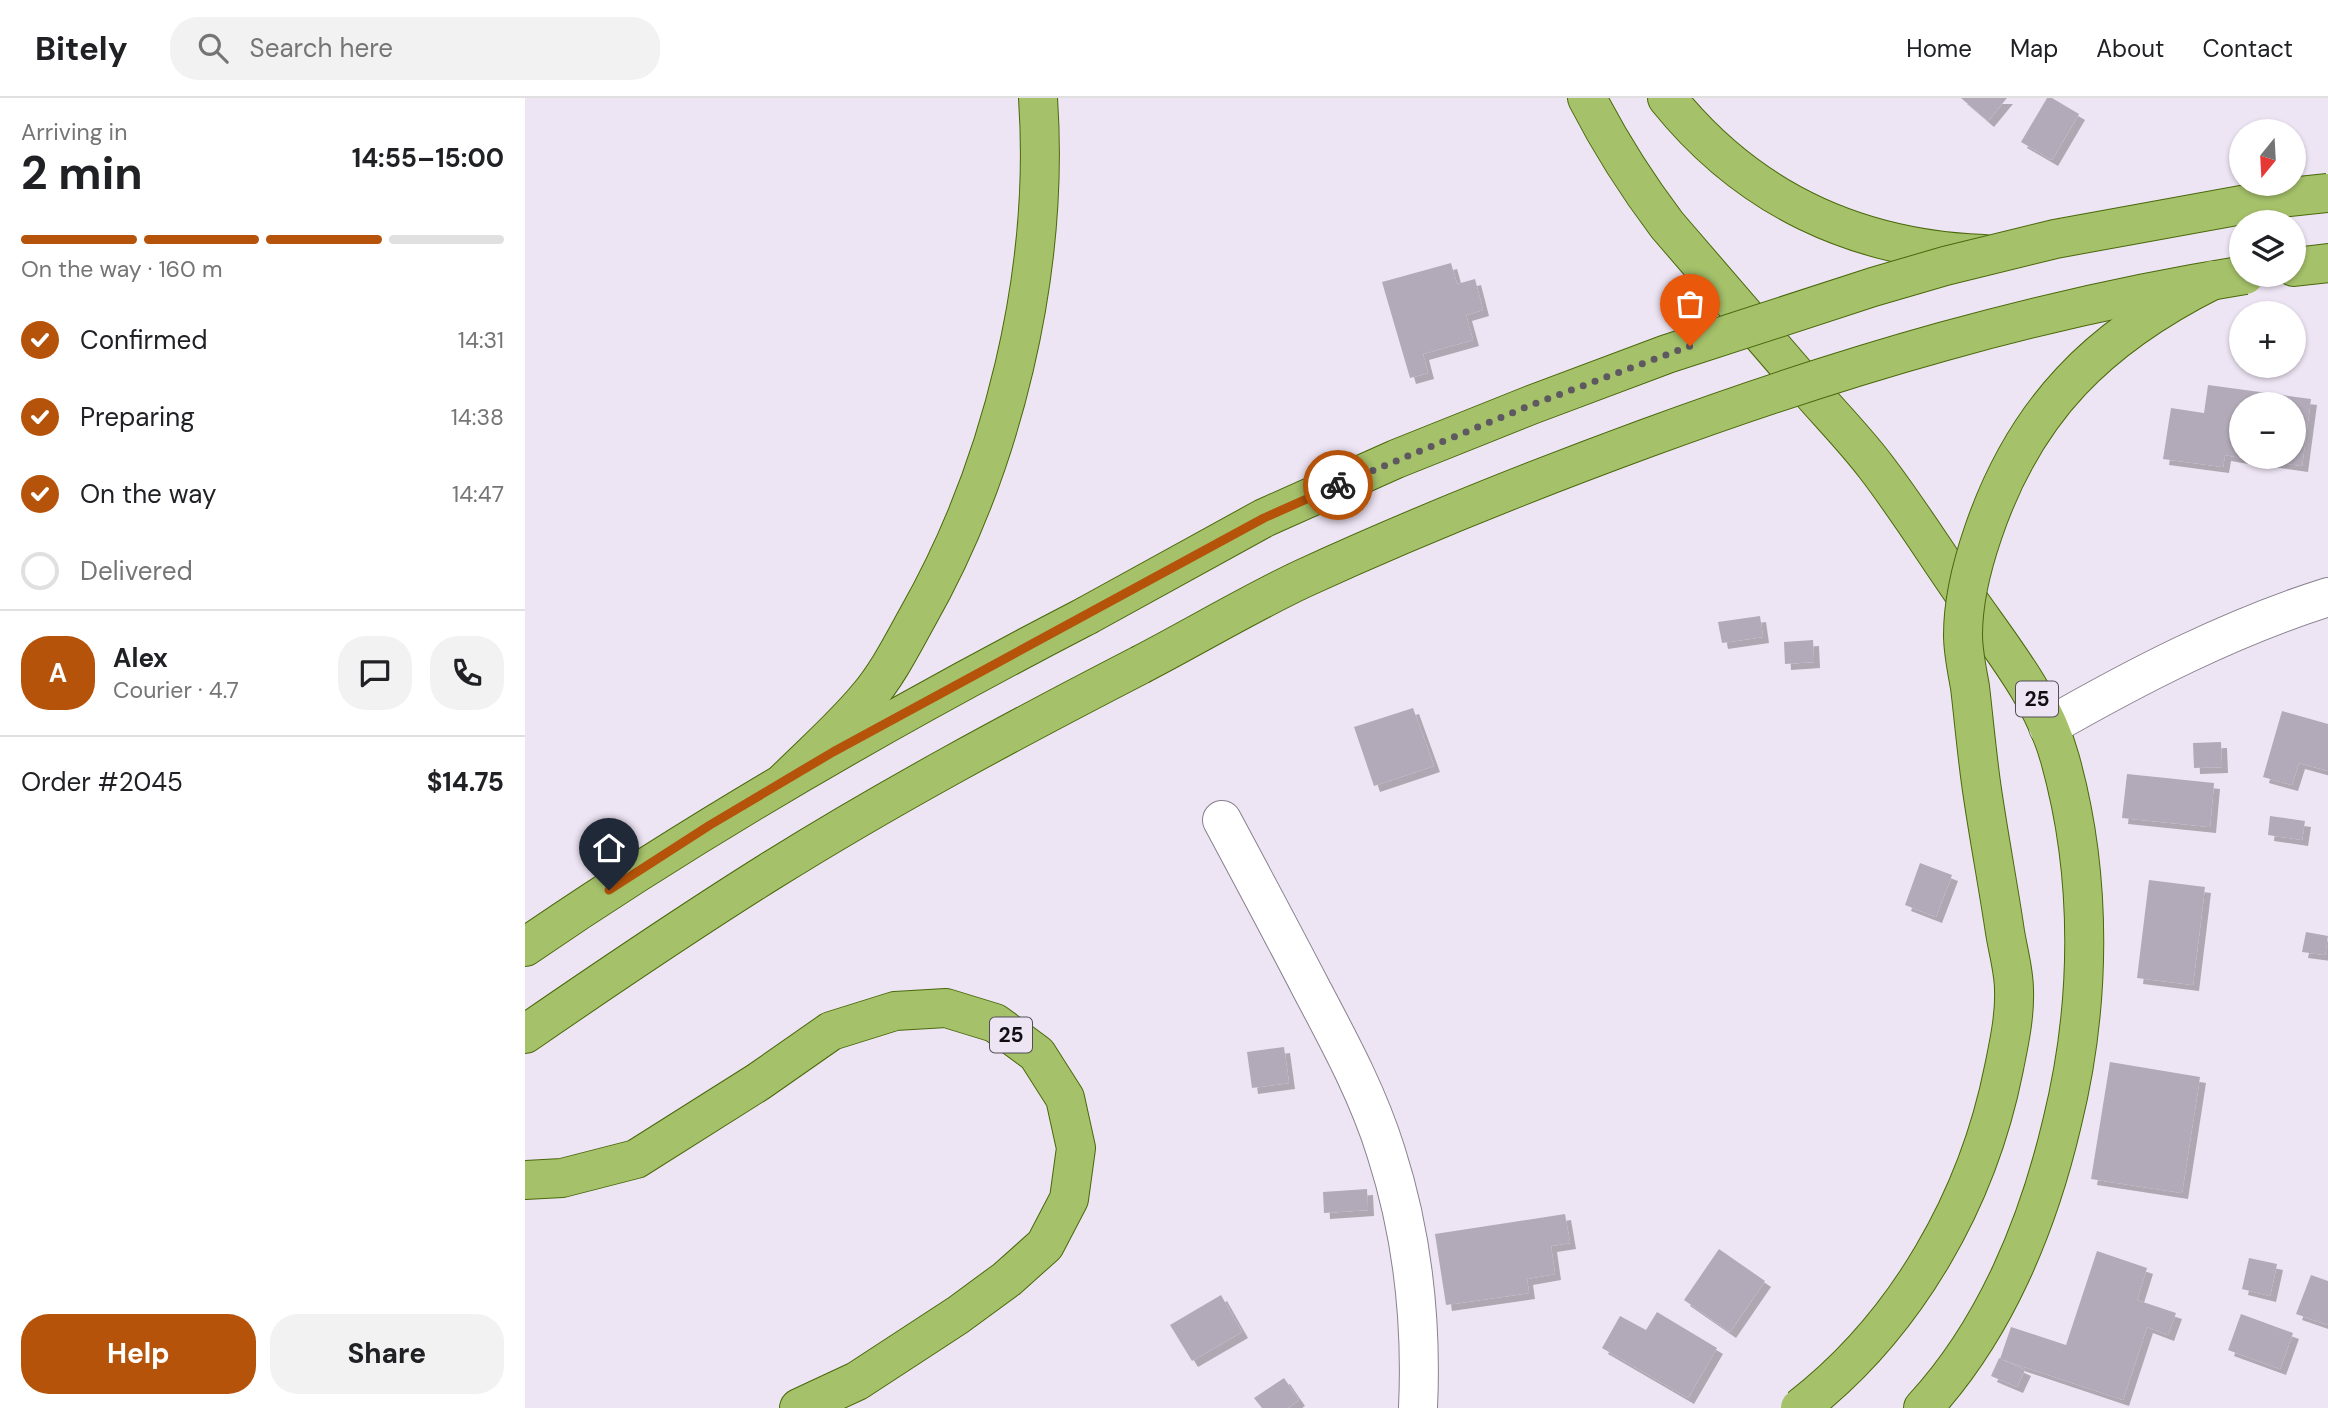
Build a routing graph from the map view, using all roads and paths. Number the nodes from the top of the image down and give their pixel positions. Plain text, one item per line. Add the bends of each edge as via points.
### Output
1 (1038, 98) edge
2 (1587, 98) edge
3 (1667, 98) edge
4 (2328, 193) edge
5 (1993, 254) junction
6 (2328, 263) edge
7 (2306, 266) edge
8 (2229, 277) edge
9 (2328, 597) edge
10 (2048, 727) junction
11 (785, 781) junction
12 (1222, 820) dead end
13 (525, 947) edge
14 (525, 1034) edge
15 (525, 1180) edge
16 (799, 1408) edge
17 (1417, 1408) edge
18 (1800, 1408) edge
19 (1923, 1408) edge

1 - 11 main road via 1039,175 1026,308 999,426 980,484 931,594 868,698
2 - 10 main road, 25 via 1630,174 1667,225 1876,467 2036,697
3 - 5 main road, bridge via 1714,149 1748,177 1823,221 1906,246
4 - 5 main road, bridge via 2280,198
5 - 11 main road, bridge via 1804,308 1667,354 1396,459 1264,518 958,682
6 - 7 main road
8 - 14 main road, bridge via 2075,307 1876,360 1562,469 1406,533 1299,581 1003,736 781,865
8 - 18 main road, bridge via 2171,301 2095,356 2034,427 1992,507 1968,592 1963,635 1982,790 2015,989 1999,1096 1963,1199 1911,1290 1881,1330
9 - 10 street via 2162,665
10 - 19 main road, 25 via 2060,757 2071,811 2083,920 2079,1029 2070,1092 2055,1153 2011,1271 1964,1357
11 - 13 main road
12 - 17 street via 1344,1050 1386,1150 1401,1202 1418,1310
15 - 16 main road, 25 via 562,1178 636,1159 831,1031 895,1011 946,1008 995,1023 1037,1054 1065,1098 1076,1148 1069,1199 1045,1245 958,1315 857,1381

